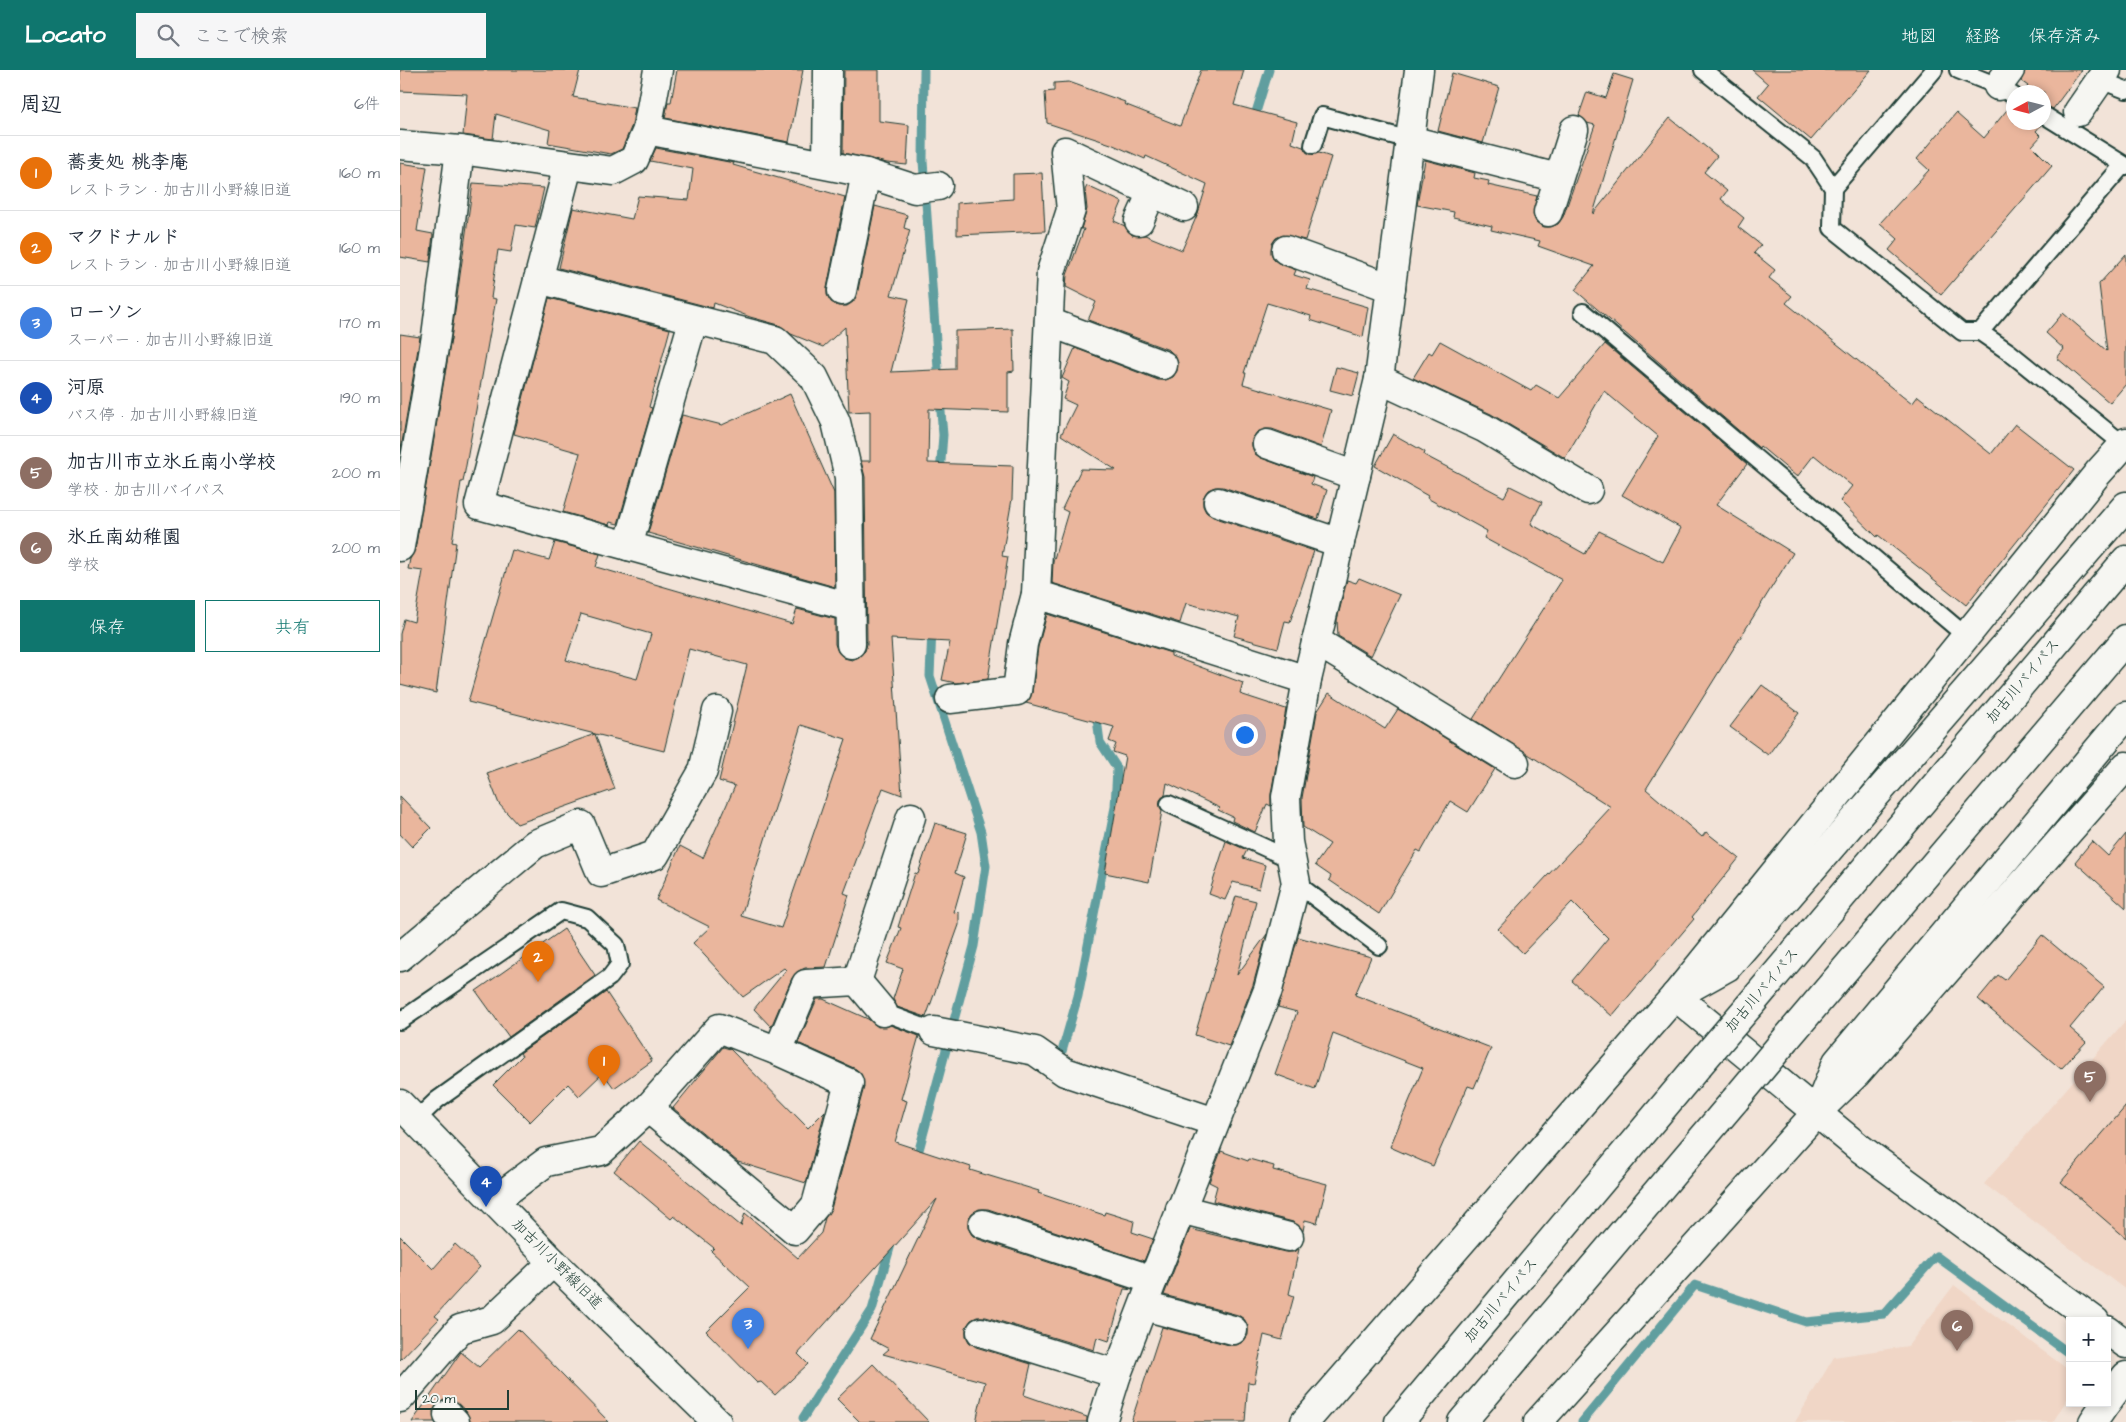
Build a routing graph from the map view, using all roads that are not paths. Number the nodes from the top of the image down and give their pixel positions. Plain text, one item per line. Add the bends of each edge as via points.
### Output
1 (658, 70) edge
2 (828, 70) edge
3 (1419, 70) edge
4 (1703, 70) edge
5 (1934, 70) edge
6 (1958, 70) edge
7 (2104, 75) edge
8 (2007, 84) edge
9 (2126, 90) edge
10 (2078, 112) dead end
11 (2051, 119) edge
12 (647, 130) junction
13 (1574, 130) dead end
14 (1410, 140) junction
15 (400, 145) edge
16 (1312, 145) dead end
17 (460, 150) junction
18 (827, 164) junction
19 (568, 166) junction
20 (2124, 166) edge
21 (866, 173) junction
22 (1558, 178) junction
23 (926, 187) dead end
24 (1833, 188) junction
25 (1152, 192) junction
26 (1184, 207) dead end
27 (1548, 212) dead end
28 (1139, 221) dead end
29 (1286, 250) dead end
30 (538, 279) junction
31 (1391, 288) junction
32 (842, 291) dead end
33 (1583, 312) dead end
34 (693, 321) junction
35 (1049, 322) junction
36 (1980, 332) junction
37 (1163, 365) dead end
38 (1380, 379) junction
39 (1266, 444) dead end
40 (2125, 444) edge
41 (1356, 476) junction
42 (1588, 490) dead end
43 (1218, 502) dead end
44 (2126, 506) edge
45 (1340, 543) junction
46 (628, 546) junction
47 (400, 547) edge
48 (2126, 560) edge
49 (1036, 594) junction
50 (850, 607) junction
51 (1966, 636) junction
52 (2126, 639) edge
53 (1316, 641) junction
54 (851, 644) dead end
55 (1307, 680) junction
56 (950, 699) dead end
57 (717, 711) dead end
58 (2126, 716) edge
59 (1515, 763) dead end
60 (2126, 766) edge
61 (1169, 804) dead end
62 (911, 817) dead end
63 (1294, 872) junction
64 (1379, 946) dead end
65 (400, 957) edge
66 (857, 981) junction
67 (1675, 996) junction
68 (883, 1012) joint
69 (400, 1021) edge
70 (934, 1031) joint
71 (778, 1051) junction
72 (648, 1108) junction
73 (408, 1112) edge
74 (1818, 1112) junction
75 (1215, 1122) junction
76 (495, 1200) junction
77 (1180, 1209) junction
78 (983, 1224) dead end
79 (1289, 1236) dead end
80 (553, 1262) junction
81 (1152, 1280) junction
82 (1144, 1306) junction
83 (2090, 1317) edge
84 (1232, 1330) dead end
85 (982, 1332) dead end
86 (2111, 1333) edge
87 (2126, 1344) edge
88 (1117, 1374) junction
89 (2126, 1376) edge
90 (2111, 1397) edge
91 (400, 1398) edge
92 (2104, 1407) edge
93 (717, 1422) edge
94 (1102, 1422) edge
95 (1305, 1422) edge
96 (1399, 1422) edge
97 (1462, 1422) edge
98 (1538, 1422) edge
99 (2093, 1422) edge

1 - 12 main road
2 - 18 main road
3 - 14 main road
4 - 24 lane via 1813,158
5 - 24 lane
6 - 8 lane
7 - 9 lane
7 - 10 main road
11 - 20 lane
12 - 18 main road
12 - 19 main road via 634,160 613,171
13 - 22 main road
14 - 16 lane via 1322,116
14 - 22 main road
14 - 31 main road
15 - 17 main road
17 - 19 main road
17 - 47 main road via 436,336
18 - 21 main road
19 - 30 main road
20 - 36 lane
21 - 23 main road
21 - 32 main road
22 - 27 main road
24 - 36 lane via 1832,228 1962,332
25 - 26 main road
25 - 28 main road
25 - 35 main road via 1065,151 1071,210 1051,272
29 - 31 main road
30 - 34 main road
30 - 46 main road via 478,505
31 - 38 main road
33 - 51 lane
34 - 46 main road
34 - 50 main road via 776,340 814,377 836,422 849,477
35 - 37 main road
35 - 49 main road
36 - 40 lane
38 - 41 main road
38 - 42 main road via 1484,428
39 - 41 main road
40 - 51 main road
41 - 45 main road
43 - 45 main road
44 - 67 main road via 1727,967
45 - 53 main road
46 - 50 main road
48 - 96 main road, 加古川バイパス, bridge
49 - 55 main road
49 - 56 main road via 1023,644 1017,691
50 - 54 main road
51 - 67 main road
52 - 97 main road, bridge
53 - 55 main road
53 - 59 main road
55 - 63 main road via 1286,797 1288,842
57 - 65 main road via 703,771 655,855 601,873 581,825 535,844
58 - 74 main road via 1837,1062
60 - 74 main road via 1856,1074
61 - 63 lane
62 - 66 main road
63 - 64 lane
63 - 75 main road via 1268,990
66 - 68 main road
66 - 71 main road via 806,984
67 - 74 main road
67 - 95 main road
68 - 70 lane
69 - 73 lane via 561,911 587,918 616,945 620,964 610,977 437,1100
70 - 75 main road via 1035,1050 1065,1072
71 - 72 main road via 719,1028
71 - 72 main road via 849,1083 816,1205 795,1230
72 - 76 main road via 601,1151 546,1162
73 - 76 main road, 加古川小野線旧道
74 - 83 main road via 1857,1146
74 - 98 main road
75 - 77 main road
76 - 80 main road, 加古川小野線旧道
77 - 79 main road
77 - 81 main road
78 - 81 main road
80 - 91 main road via 492,1320 460,1329
80 - 93 main road, 加古川小野線旧道
81 - 82 main road
82 - 84 main road
82 - 88 main road
85 - 88 main road
86 - 87 main road
88 - 94 main road
89 - 90 main road
92 - 99 main road

